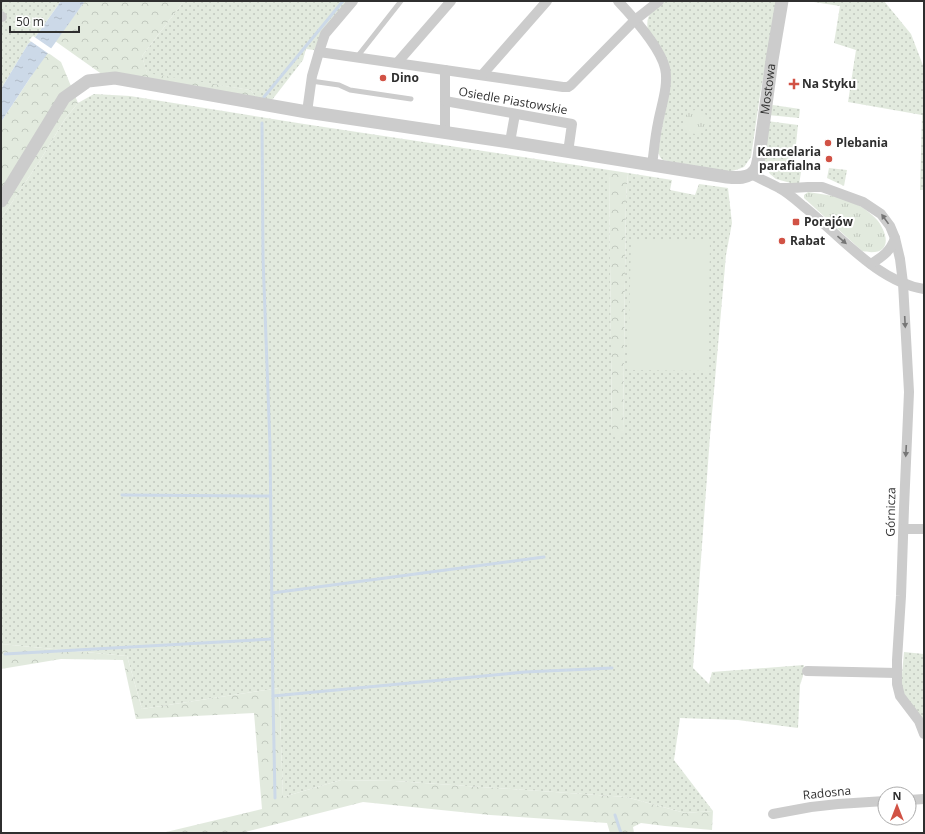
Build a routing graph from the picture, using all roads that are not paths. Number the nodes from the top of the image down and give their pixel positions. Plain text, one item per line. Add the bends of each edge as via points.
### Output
1 (353, 1) edge
2 (401, 1) edge
3 (451, 1) edge
4 (547, 1) edge
5 (618, 1) edge
6 (659, 1) edge
7 (782, 1) edge
8 (635, 20) junction
9 (319, 52) junction
10 (357, 57) junction
11 (397, 63) junction
12 (445, 70) junction
13 (482, 75) junction
14 (312, 81) junction
15 (411, 99) dead end
16 (445, 101) junction
17 (307, 112) junction
18 (515, 114) junction
19 (445, 133) junction
20 (510, 142) junction
21 (568, 152) junction
22 (652, 165) junction
23 (751, 174) junction
24 (780, 188) junction
25 (1, 201) edge
26 (895, 238) junction
27 (871, 264) junction
28 (903, 283) junction
29 (924, 289) edge
30 (904, 529) junction
31 (924, 529) edge
32 (807, 671) dead end
33 (897, 673) junction
34 (924, 734) edge
35 (877, 802) edge
36 (773, 814) dead end

1 - 9 street via 326,34
2 - 10 lane
3 - 11 street
4 - 13 street, Osiedle Piastowskie
5 - 8 street
6 - 8 street, Osiedle Piastowskie
7 - 23 street, Mostowa via 759,157
8 - 13 street, Osiedle Piastowskie via 568,87
8 - 22 street via 652,42 665,68 665,86
9 - 10 street, Osiedle Piastowskie
9 - 14 street
10 - 11 street, Osiedle Piastowskie
11 - 12 street, Osiedle Piastowskie
12 - 13 street, Osiedle Piastowskie
12 - 16 street, Osiedle Piastowskie
14 - 15 lane via 339,85 350,90
14 - 17 street
16 - 18 street, Osiedle Piastowskie
16 - 19 street, Osiedle Piastowskie
17 - 19 street
17 - 25 street via 116,78 88,81 64,98
18 - 20 street
18 - 21 street, Osiedle Piastowskie via 572,124
19 - 20 street
20 - 21 street
21 - 22 street
22 - 23 street via 727,177 739,178
23 - 24 street
26 -> 24 street, Górnicza via 881,214 863,202 822,187
24 -> 27 street
26 - 27 street via 888,251
26 - 28 street, Górnicza
27 - 28 street
28 - 29 street
28 -> 30 street, Górnicza via 909,392
30 - 31 street
30 - 33 street, Górnicza
32 - 33 street
33 - 34 street, Górnicza via 900,696 919,721
35 - 36 street, Radosna via 811,807

